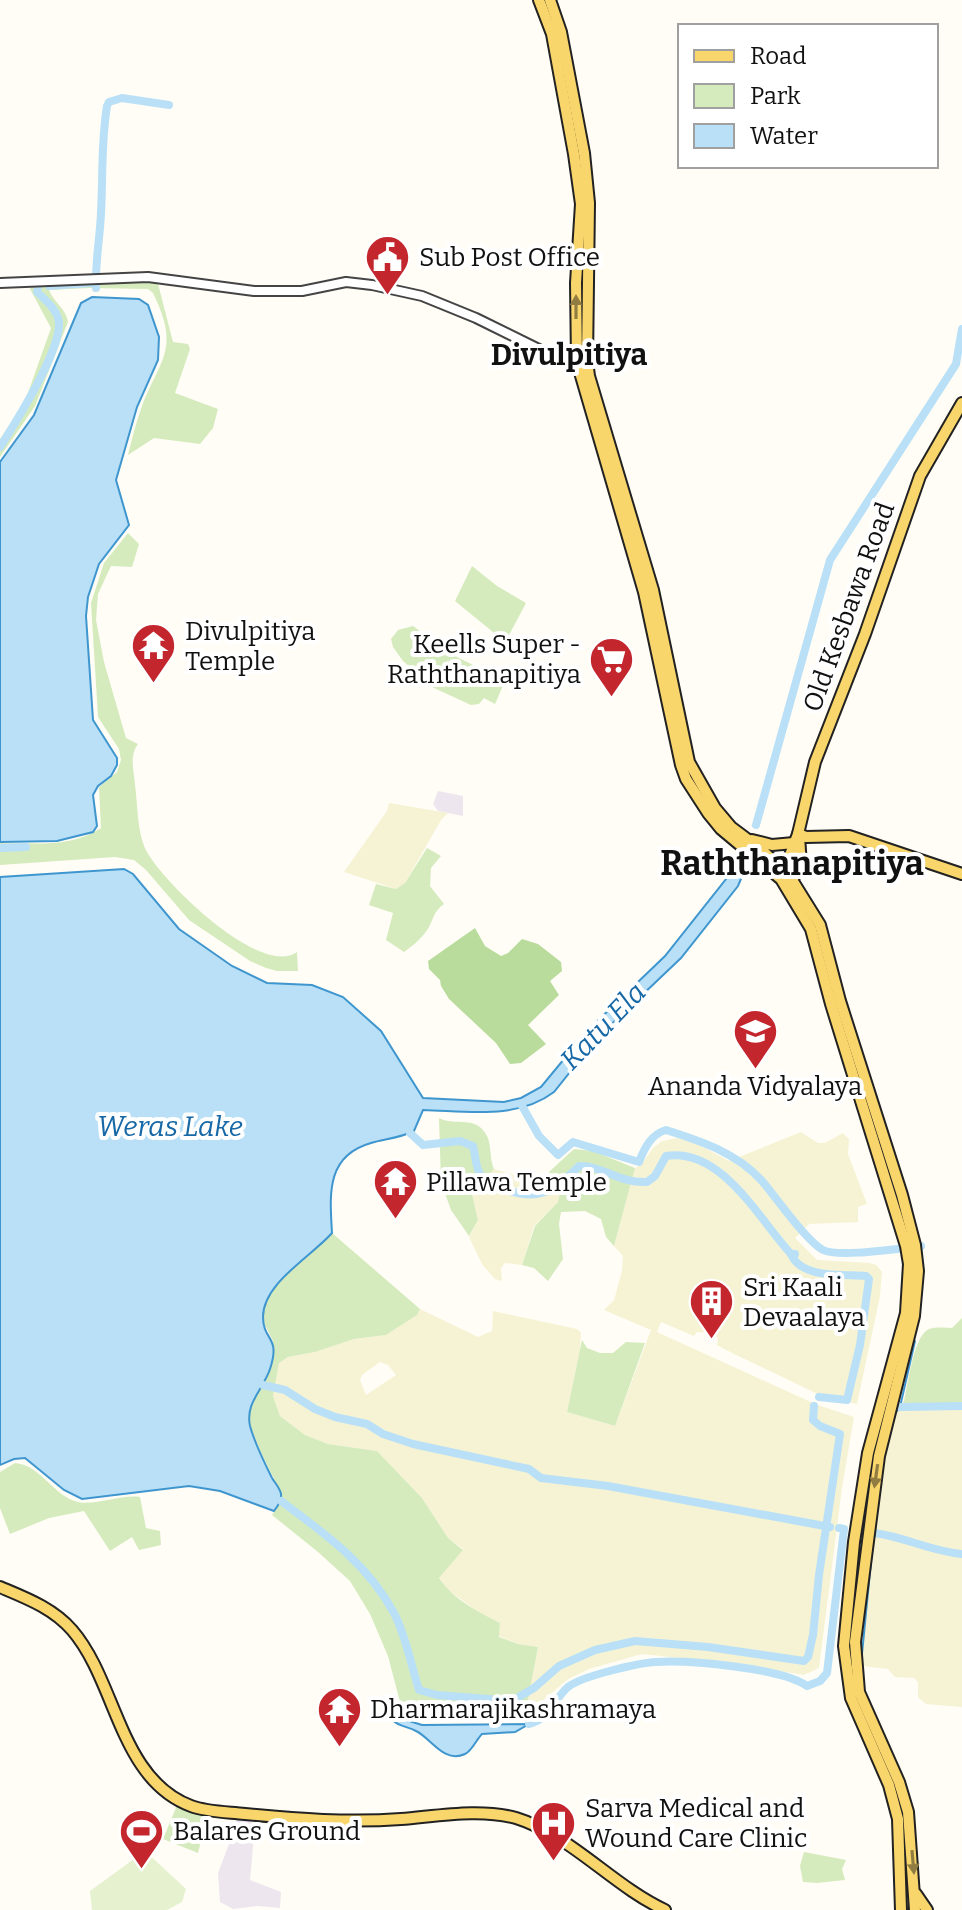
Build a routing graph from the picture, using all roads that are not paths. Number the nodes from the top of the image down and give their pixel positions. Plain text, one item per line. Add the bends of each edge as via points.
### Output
1 (539, 0) edge
2 (550, 0) edge
3 (579, 153) junction
4 (0, 283) edge
5 (582, 361) junction
6 (962, 403) edge
7 (796, 838) junction
8 (746, 839) junction
9 (801, 865) junction
10 (784, 871) junction
11 (962, 874) edge
12 (792, 880) junction
13 (806, 901) junction
14 (858, 1068) junction
15 (913, 1263) junction
16 (0, 1587) edge
17 (915, 1892) junction
18 (901, 1893) junction
19 (665, 1910) edge
20 (893, 1910) edge
21 (901, 1910) edge
22 (915, 1910) edge
23 (927, 1910) edge

1 - 3 main road
2 - 3 main road via 561,32
3 - 5 main road via 576,296
4 - 5 street via 148,277 254,291 302,291 346,282 372,285 422,296 547,353
5 - 8 main road via 653,590 689,762 715,808
5 - 14 main road via 644,592 686,779 716,824 762,860 793,895 817,945 831,1004
6 - 7 main road, Old Kesbawa Road via 920,476 815,762
7 - 8 main road via 772,845
7 - 9 main road, Old Kesbawa Road
7 - 10 main road, Old Kesbawa Road
7 - 11 main road via 849,836
8 - 10 main road
9 - 12 main road
9 - 13 main road, Old Kesbawa Road
10 - 12 main road
12 - 13 main road
13 - 14 main road via 820,925
14 - 15 main road
15 -> 17 main road via 914,1316 879,1456 855,1642 859,1692 908,1812
15 - 18 main road via 906,1313 865,1468 844,1646 851,1698 895,1809
16 - 19 main road via 43,1606 71,1628 141,1764 192,1807 327,1821 470,1814 515,1818
17 - 22 main road
17 - 23 main road
18 - 20 main road
18 - 21 main road

